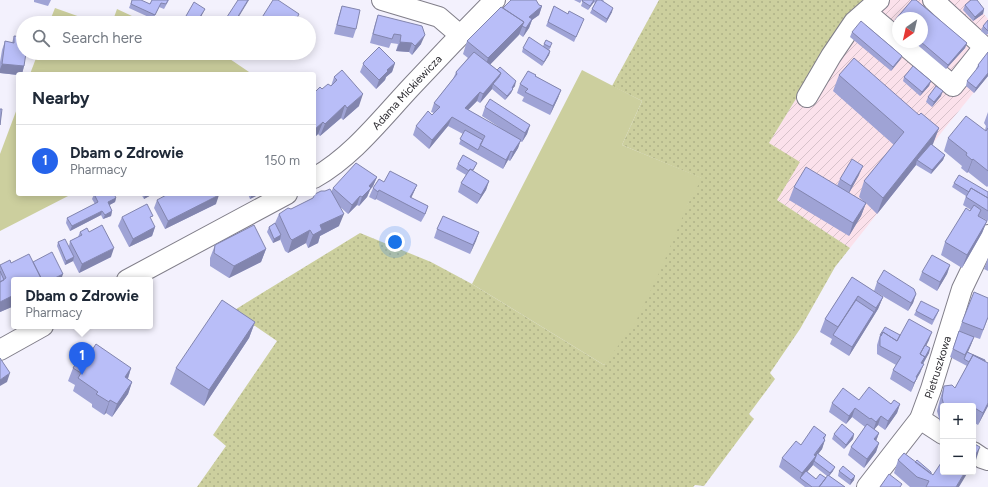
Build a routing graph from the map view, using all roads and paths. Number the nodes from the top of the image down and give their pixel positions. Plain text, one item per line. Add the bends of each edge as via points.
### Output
1 (382, 0) edge
2 (495, 0) edge
3 (933, 0) edge
4 (872, 6) edge
5 (892, 31) edge
6 (460, 35) junction
7 (908, 48) edge
8 (807, 97) dead end
9 (316, 177) edge
10 (282, 196) edge
11 (988, 235) edge
12 (133, 277) edge
13 (38, 329) edge
14 (0, 350) edge
15 (920, 419) junction
16 (940, 432) edge
17 (976, 454) edge
18 (988, 460) edge
19 (867, 487) edge

1 - 6 street via 439,17
2 - 6 street, Adama Mickiewicza
3 - 7 street via 984,46 953,86
4 - 5 street
4 - 8 street via 854,22
6 - 9 street, Adama Mickiewicza via 347,155
10 - 12 street
11 - 15 street, Pietruszkowa via 962,289
13 - 14 street
15 - 16 street
15 - 19 street, Pietruszkowa
17 - 18 street

